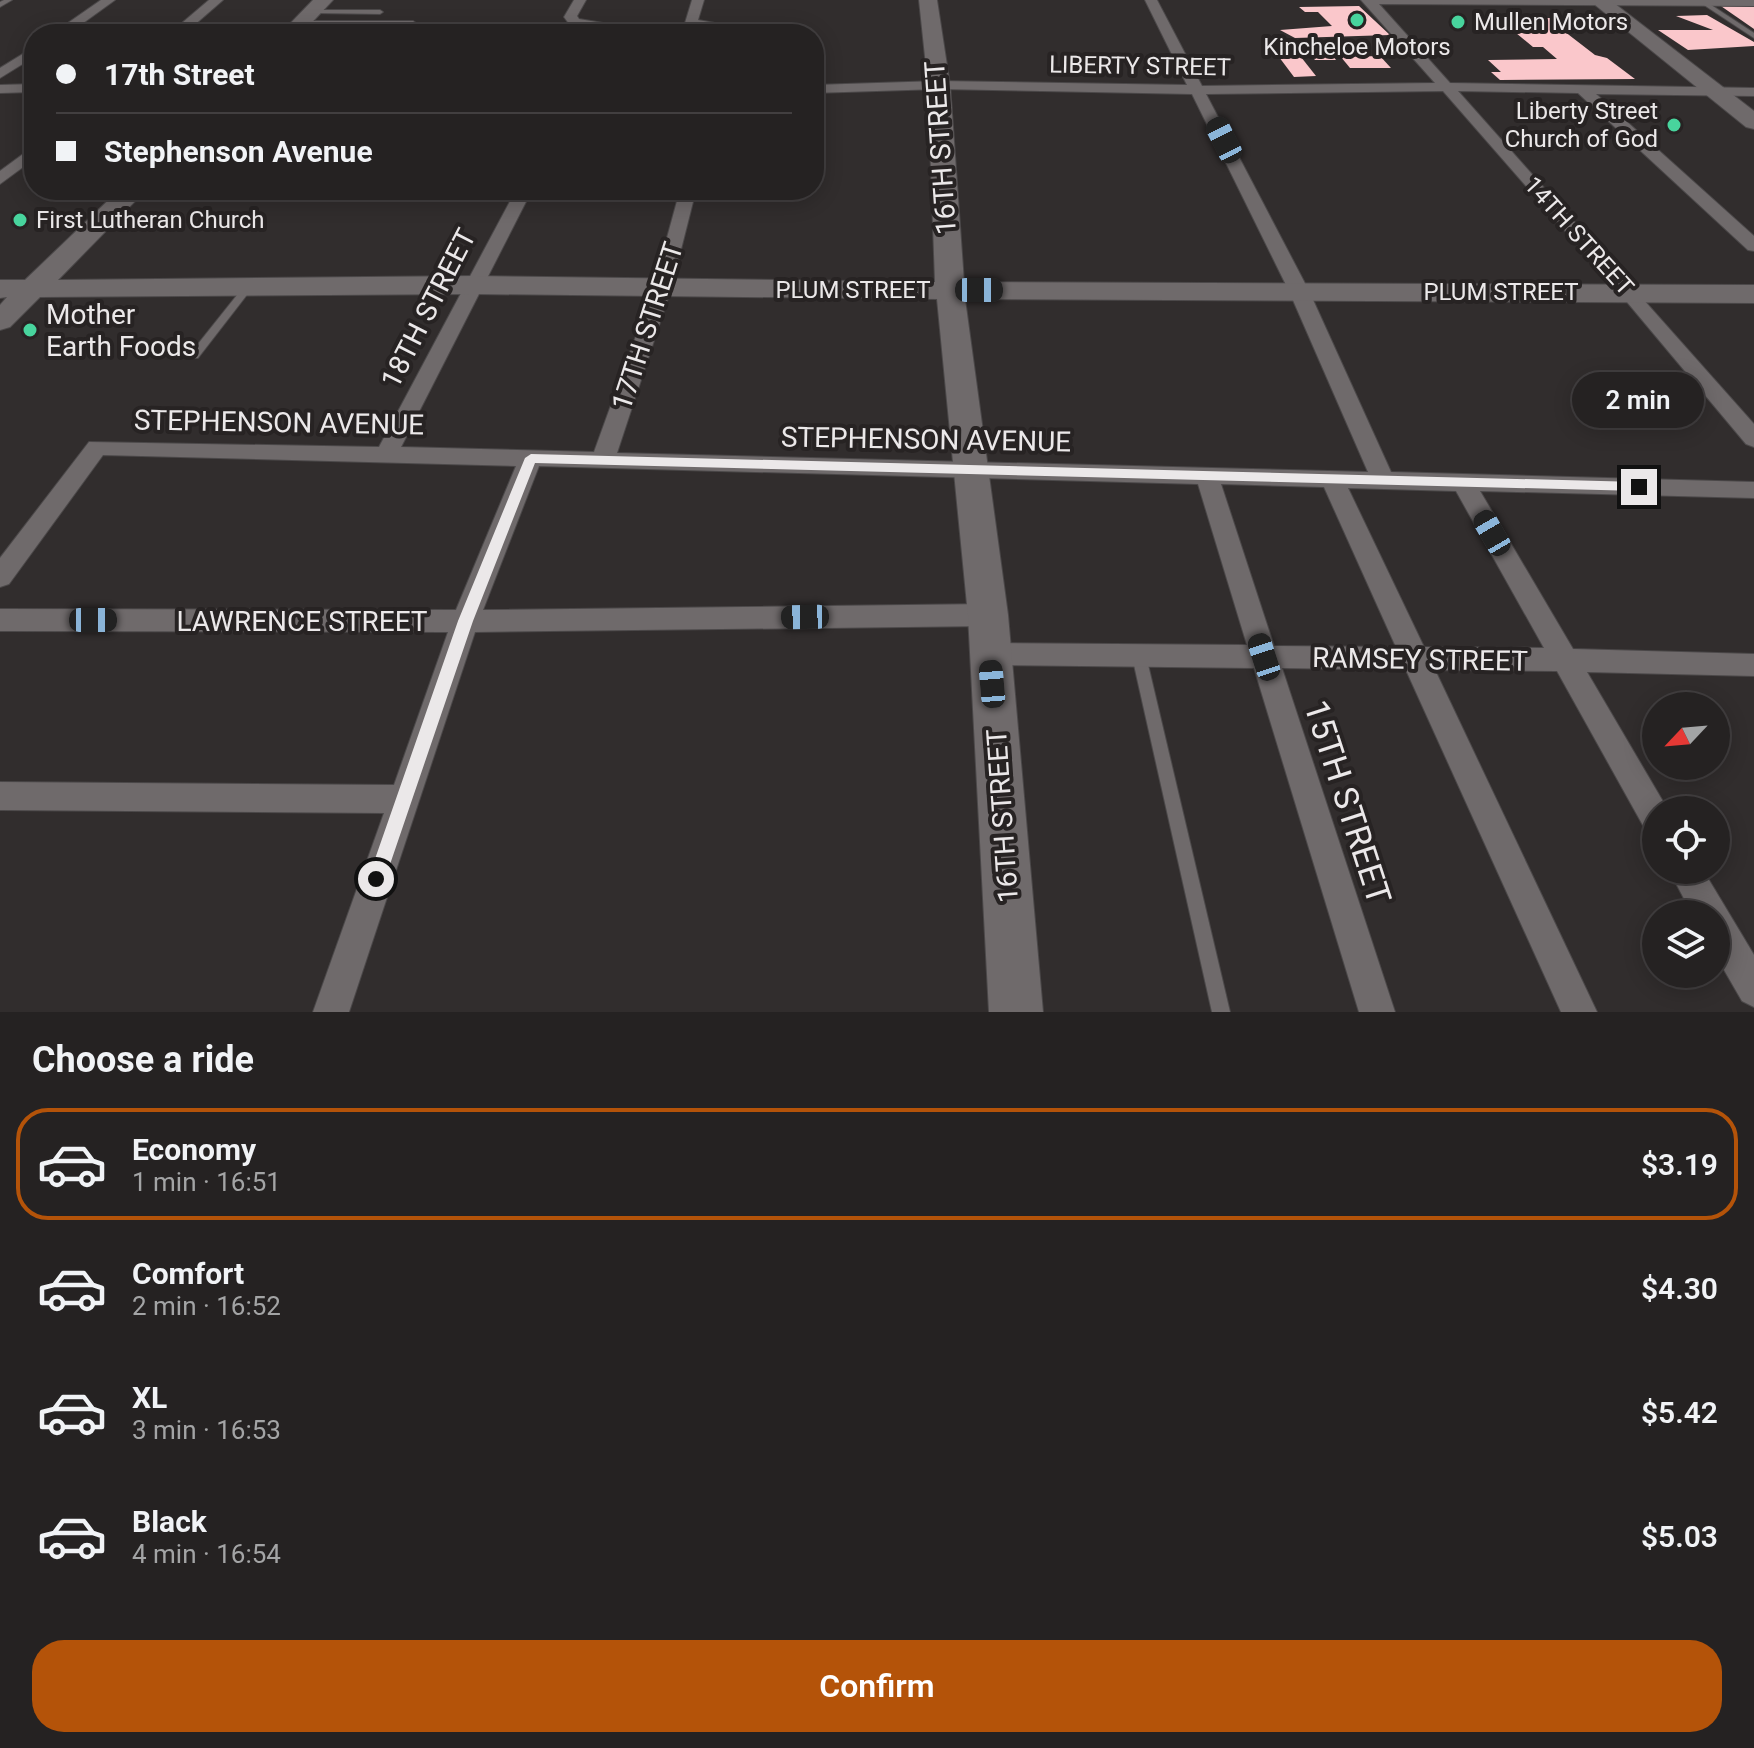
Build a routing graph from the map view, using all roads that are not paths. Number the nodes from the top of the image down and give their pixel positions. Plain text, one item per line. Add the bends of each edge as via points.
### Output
1 (9, 0) edge
2 (109, 0) edge
3 (217, 0) edge
4 (580, 0) edge
5 (698, 0) edge
6 (928, 0) edge
7 (1151, 0) edge
8 (1369, 0) edge
9 (1484, 0) edge
10 (1598, 0) edge
11 (1703, 2) edge
12 (1754, 2) edge
13 (0, 5) edge
14 (307, 17) edge
15 (371, 22) junction
16 (74, 24) edge
17 (188, 24) edge
18 (414, 24) edge
19 (587, 24) edge
20 (697, 24) edge
21 (1754, 36) edge
22 (24, 58) edge
23 (0, 74) edge
24 (939, 85) junction
25 (1447, 87) junction
26 (24, 88) edge
27 (0, 89) edge
28 (824, 89) edge
29 (1199, 90) junction
30 (1583, 90) junction
31 (1714, 92) junction
32 (1754, 92) edge
33 (1754, 122) edge
34 (24, 159) edge
35 (0, 179) edge
36 (123, 200) edge
37 (519, 200) edge
38 (685, 200) edge
39 (1754, 246) edge
40 (474, 285) junction
41 (248, 287) junction
42 (0, 289) edge
43 (33, 289) junction
44 (662, 289) junction
45 (950, 290) junction
46 (1299, 291) junction
47 (1629, 292) junction
48 (1754, 294) edge
49 (0, 321) edge
50 (194, 356) dead end
51 (1754, 439) edge
52 (386, 455) junction
53 (531, 458) junction
54 (603, 460) junction
55 (973, 470) junction
56 (1207, 476) junction
57 (1332, 479) junction
58 (1383, 480) junction
59 (1463, 482) junction
60 (1754, 490) edge
61 (0, 577) edge
62 (988, 615) junction
63 (0, 620) edge
64 (465, 621) junction
65 (989, 654) junction
66 (1139, 656) junction
67 (1264, 657) junction
68 (1418, 659) junction
69 (1564, 660) junction
70 (1754, 665) edge
71 (0, 796) edge
72 (1643, 796) edge
73 (404, 799) junction
74 (1730, 947) edge
75 (1754, 989) edge
76 (331, 1012) edge
77 (1016, 1012) edge
78 (1221, 1012) edge
79 (1377, 1012) edge
80 (1579, 1012) edge

1 - 13 lane
2 - 16 street
3 - 17 street
4 - 19 street via 570,17
5 - 20 street via 691,23
6 - 24 street, 16TH STREET
7 - 29 street
8 - 9 street
8 - 25 street, 14TH STREET
9 - 10 street
10 - 11 street
10 - 31 street
11 - 12 street
11 - 21 lane
14 - 15 lane
14 - 15 lane via 380,12
15 - 18 lane
22 - 23 street
24 - 28 street, LIBERTY STREET
24 - 29 street, LIBERTY STREET
24 - 45 street, 16TH STREET
25 - 29 street, LIBERTY STREET
25 - 30 street, LIBERTY STREET
25 - 47 street, 14TH STREET
26 - 27 street
29 - 46 street
30 - 31 street, LIBERTY STREET
30 - 39 street
31 - 32 street, LIBERTY STREET
31 - 33 street
34 - 35 street
36 - 43 street
37 - 40 street, 18TH STREET
38 - 44 street, 17TH STREET
40 - 41 street, PLUM STREET
40 - 44 street, PLUM STREET
40 - 52 street, 18TH STREET
41 - 43 street, PLUM STREET
41 - 50 lane
42 - 43 street, PLUM STREET
43 - 49 street
44 - 45 street, PLUM STREET
44 - 54 street, 17TH STREET
45 - 46 street, PLUM STREET
45 - 55 street, 16TH STREET
46 - 47 street, PLUM STREET
46 - 58 street
47 - 48 street, PLUM STREET
47 - 51 street, 14TH STREET
52 - 53 street, STEPHENSON AVENUE
52 - 61 street, STEPHENSON AVENUE via 97,447
53 - 54 street, STEPHENSON AVENUE
53 - 64 street
54 - 55 street, STEPHENSON AVENUE
55 - 56 street, STEPHENSON AVENUE
55 - 62 street, 16TH STREET
56 - 57 street, STEPHENSON AVENUE
56 - 67 street, 15TH STREET
57 - 58 street, STEPHENSON AVENUE
57 - 68 street
58 - 59 street, STEPHENSON AVENUE
59 - 60 street, STEPHENSON AVENUE
59 - 69 street
62 - 64 street, LAWRENCE STREET
62 - 65 street, 16TH STREET
63 - 64 street, LAWRENCE STREET
64 - 73 street
65 - 66 street, RAMSEY STREET
65 - 77 street, 16TH STREET
66 - 67 street, RAMSEY STREET
66 - 78 lane
67 - 68 street, RAMSEY STREET
67 - 79 street, 15TH STREET
68 - 69 street, RAMSEY STREET
68 - 80 street
69 - 70 street, RAMSEY STREET
69 - 72 street
71 - 73 street
73 - 76 street
74 - 75 street

